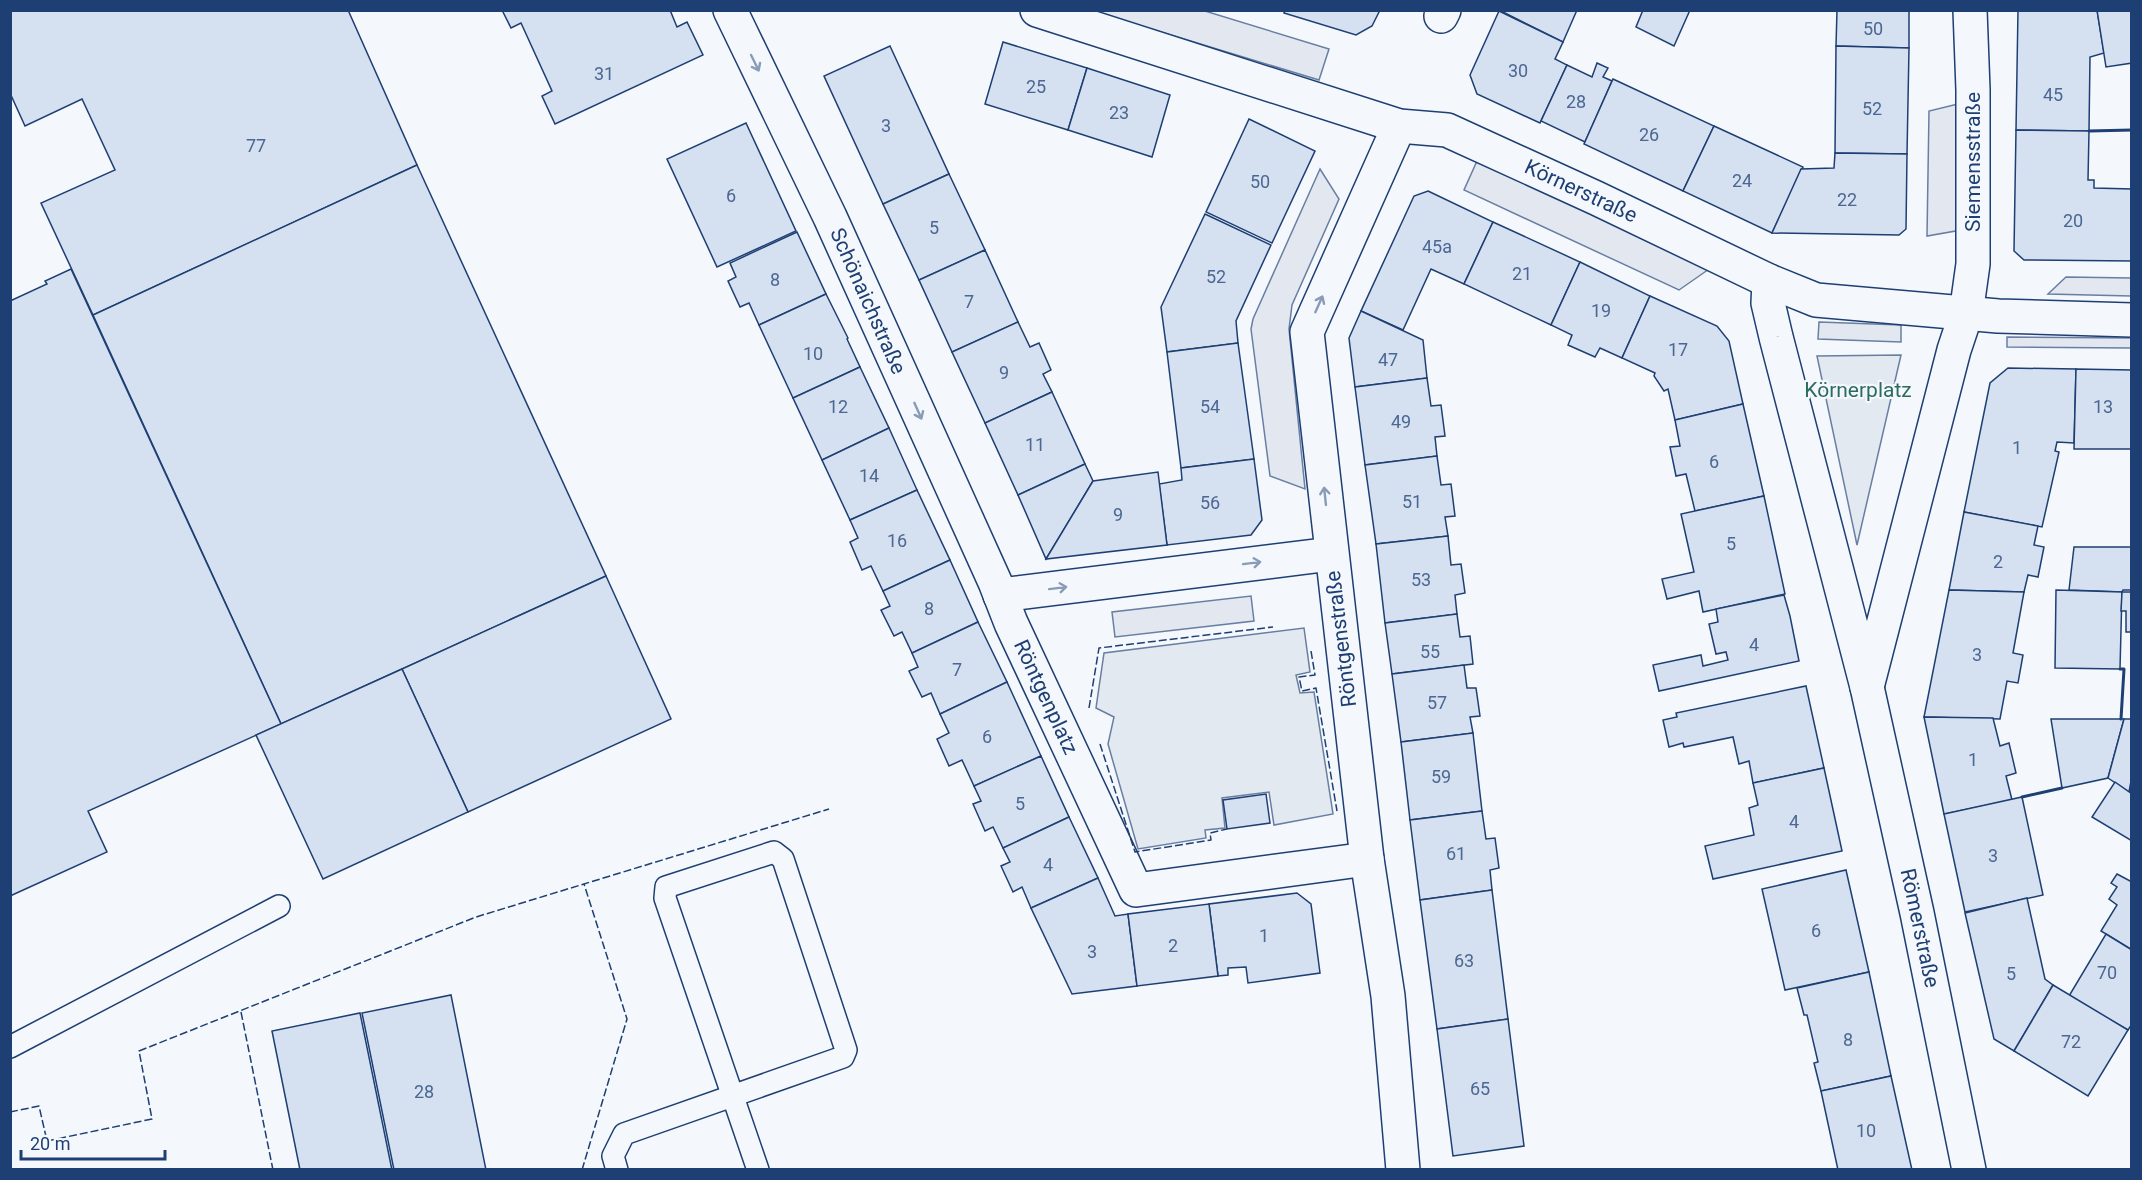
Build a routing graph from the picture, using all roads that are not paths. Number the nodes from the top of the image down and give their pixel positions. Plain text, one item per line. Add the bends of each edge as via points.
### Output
1 (730, 10) edge
2 (1036, 10) edge
3 (1970, 10) edge
4 (1399, 126) junction
5 (1768, 281) junction
6 (1966, 314) junction
7 (2132, 320) edge
8 (1331, 554) junction
9 (1000, 595) junction
10 (1867, 687) junction
11 (1367, 859) junction
12 (279, 906) dead end
13 (10, 1047) edge
14 (733, 1096) junction
15 (617, 1170) edge
16 (758, 1170) edge
17 (1403, 1170) edge
18 (1969, 1170) edge

1 -> 9 street, Schönaichstraße via 830,217
2 - 4 street, Körnerstraße
3 - 6 street, Siemensstraße via 1973,264
4 - 5 street, Körnerstraße via 1447,130
8 -> 4 street, Röntgenstraße via 1307,332
5 - 6 street, Körnerstraße via 1816,300
5 - 10 street via 1768,303 1776,337
6 - 7 street, Körnerstraße
6 - 10 street
9 -> 8 street
8 - 11 street, Röntgenstraße
9 - 11 street, Röntgenplatz via 1137,891
10 - 18 street, Römerstraße
11 - 17 street, Röntgenstraße via 1388,996
12 - 13 lane
14 - 14 lane via 665,898 666,887 774,852 783,859 846,1050 843,1058
14 - 15 lane via 624,1134 613,1156
14 - 16 lane

